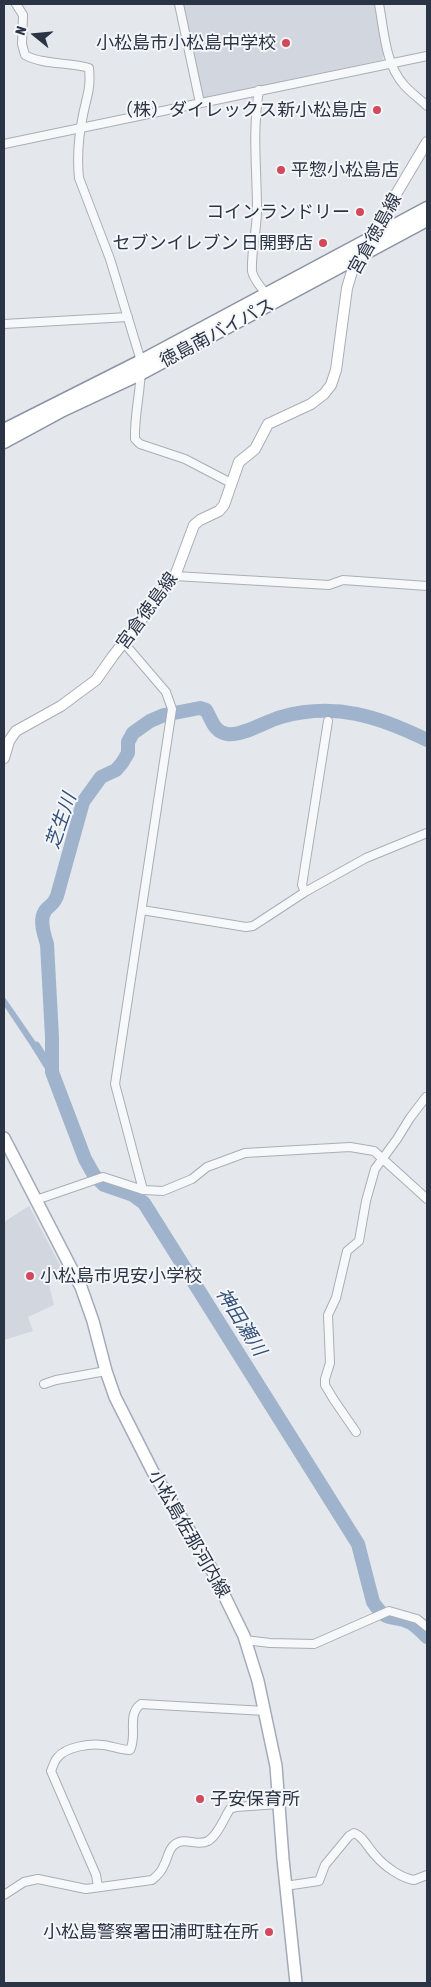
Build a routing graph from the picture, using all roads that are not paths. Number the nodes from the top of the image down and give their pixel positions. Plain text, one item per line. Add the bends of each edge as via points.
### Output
1 (16, 4) edge
2 (179, 4) edge
3 (379, 4) edge
4 (427, 56) edge
5 (391, 63) junction
6 (258, 90) junction
7 (200, 103) junction
8 (427, 106) edge
9 (81, 128) junction
10 (427, 142) edge
11 (4, 144) edge
12 (427, 208) edge
13 (427, 220) edge
14 (370, 238) junction
15 (360, 255) junction
16 (266, 294) junction
17 (128, 317) junction
18 (4, 324) edge
19 (142, 367) junction
20 (4, 430) edge
21 (4, 442) edge
22 (231, 483) junction
23 (175, 576) junction
24 (427, 586) edge
25 (124, 642) junction
26 (328, 721) dead end
27 (4, 758) edge
28 (427, 833) edge
29 (305, 892) junction
30 (142, 910) junction
31 (426, 1097) edge
32 (4, 1138) edge
33 (382, 1158) junction
34 (144, 1190) junction
35 (427, 1199) edge
36 (36, 1200) junction
37 (106, 1371) junction
38 (44, 1384) dead end
39 (356, 1432) dead end
40 (427, 1627) edge
41 (245, 1640) junction
42 (265, 1711) junction
43 (279, 1804) junction
44 (427, 1875) edge
45 (286, 1886) junction
46 (98, 1887) junction
47 (4, 1895) edge
48 (296, 1983) edge

1 - 9 street via 23,15 25,55 32,59 89,68 91,84
2 - 7 street
3 - 5 street
4 - 5 street
5 - 6 street
5 - 8 street via 404,85
6 - 7 street
6 - 16 street via 254,148 257,225 252,272
7 - 9 street
9 - 11 street
9 - 17 street via 79,178
10 - 14 main road, 宮倉徳島線
12 - 14 highway, 徳島南バイパス
13 - 15 highway, 徳島南バイパス
14 - 15 main road, 宮倉徳島線
14 - 16 highway, 徳島南バイパス
15 - 19 highway, 徳島南バイパス
15 - 22 main road, 宮倉徳島線 via 346,288 336,370 330,385 311,404 268,424 255,449 239,462
16 - 19 highway, 徳島南バイパス
17 - 18 street
17 - 19 street
19 - 20 highway, 徳島南バイパス
19 - 21 highway, 徳島南バイパス
19 - 22 street via 134,421 135,439
22 - 23 main road, 宮倉徳島線 via 219,511 194,525
23 - 24 street via 329,585 343,580
23 - 25 main road, 宮倉徳島線
25 - 27 main road, 宮倉徳島線 via 96,680 61,706 16,731
25 - 30 street via 166,692 172,712
26 - 29 street via 302,885
28 - 29 street via 366,858
29 - 30 street via 253,926
30 - 34 street via 115,1084
31 - 33 street
32 - 36 main road, 小松島佐那河内線
33 - 34 street via 374,1151 350,1147 245,1153 207,1167 181,1185 163,1191
33 - 35 street
33 - 39 street via 367,1195 359,1241 347,1251 336,1298 327,1319 330,1363 325,1385
34 - 36 street via 97,1179
36 - 37 main road, 小松島佐那河内線 via 80,1287
37 - 38 street
37 - 41 main road, 小松島佐那河内線 via 115,1397 153,1472 205,1556
40 - 41 street via 417,1619 389,1611 314,1644
41 - 42 main road, 小松島佐那河内線
42 - 43 main road, 小松島佐那河内線 via 276,1766
42 - 46 street via 141,1704 135,1708 132,1717 133,1745 130,1750 93,1744 64,1752 56,1758 51,1771 96,1875
43 - 45 main road, 小松島佐那河内線
43 - 46 street via 230,1809 208,1841 180,1841 172,1846 165,1865 152,1880
44 - 45 street via 414,1880 404,1877 381,1862 354,1833 326,1865 319,1881
45 - 48 main road, 小松島佐那河内線
46 - 47 street via 78,1888 38,1879 24,1882

